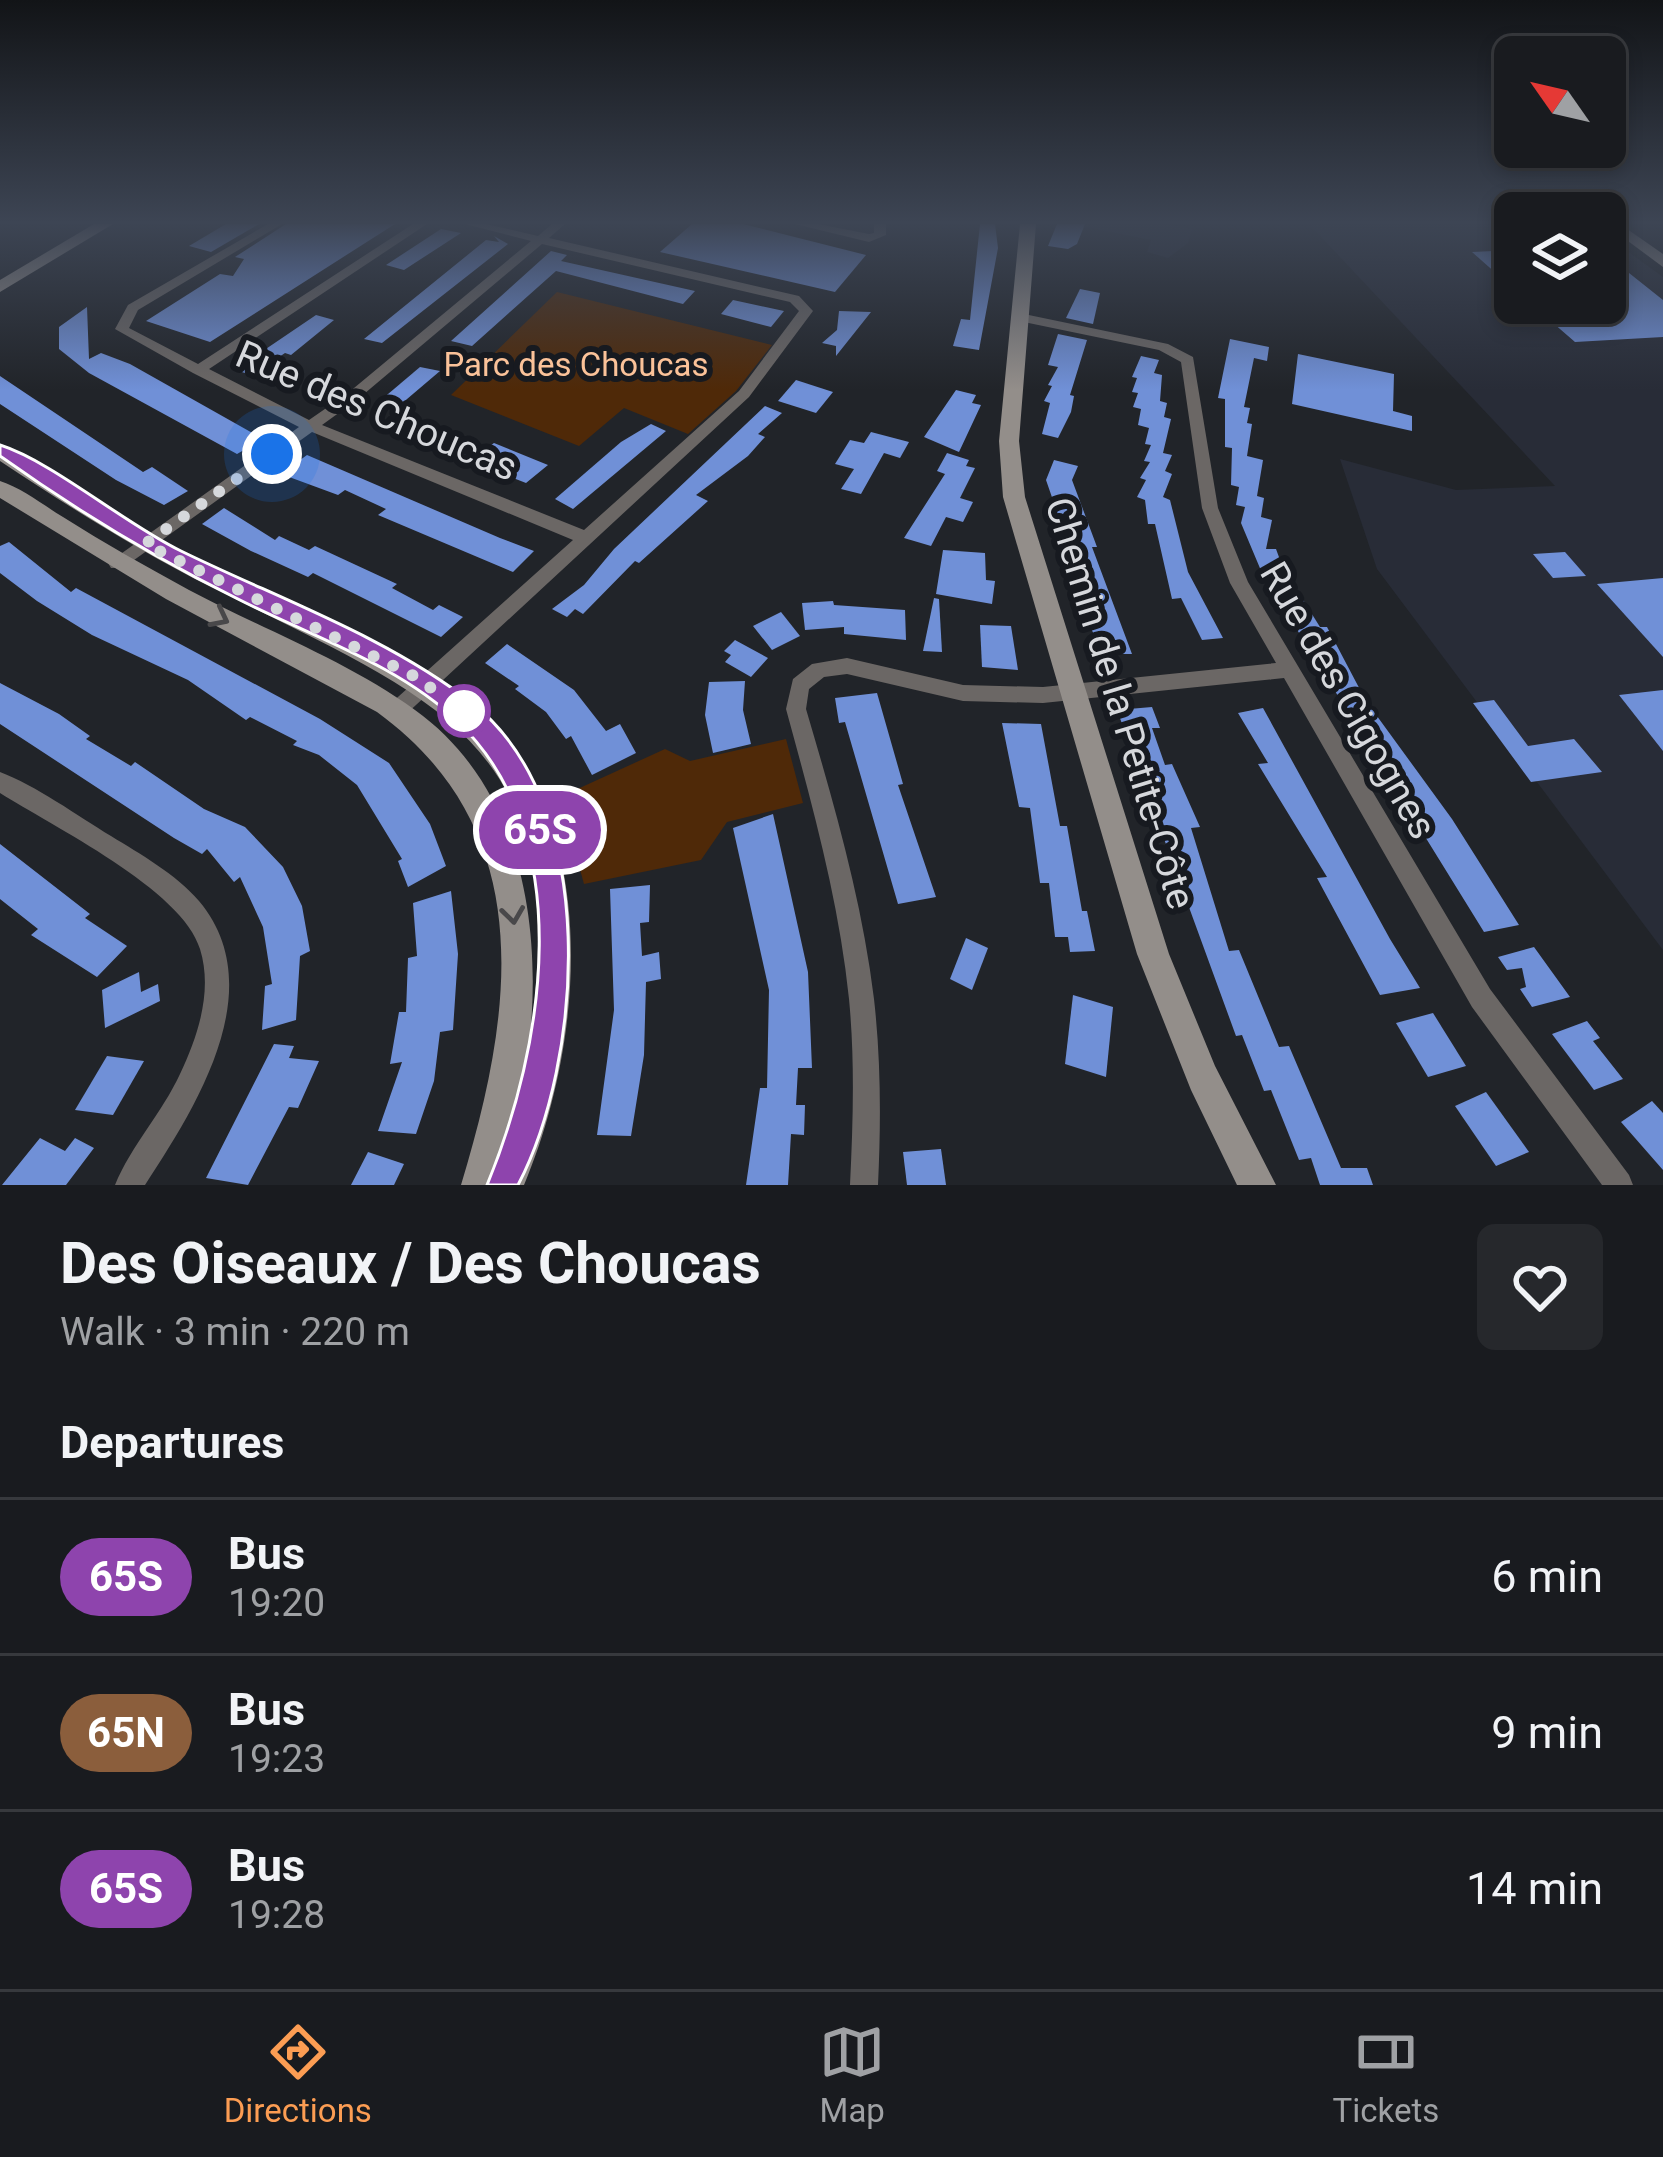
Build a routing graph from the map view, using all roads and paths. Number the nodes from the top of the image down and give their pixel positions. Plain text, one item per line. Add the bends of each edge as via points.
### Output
1 (187, 279) edge
2 (337, 279) edge
3 (492, 279) edge
4 (709, 279) edge
5 (1026, 279) edge
6 (1024, 318) junction
7 (198, 370) junction
8 (311, 426) junction
9 (0, 451) edge
10 (0, 488) edge
11 (586, 538) junction
12 (145, 544) junction
13 (117, 563) junction
14 (1287, 670) junction
15 (427, 683) junction
16 (1072, 690) junction
17 (396, 711) junction
18 (0, 781) edge
19 (129, 1185) edge
20 (480, 1185) edge
21 (505, 1185) edge
22 (864, 1185) edge
23 (1257, 1185) edge
24 (1619, 1185) edge

1 - 7 street, Rue des Choucas via 123,319 127,334
2 - 7 street
3 - 8 street
4 - 11 street via 794,299 806,309 744,394
5 - 6 street, Chemin de la Petite-Côte
6 - 14 street, Rue des Cigognes via 1188,360 1216,531
6 - 16 street, Chemin de la Petite-Côte via 1010,476
7 - 8 street, Rue des Choucas
8 - 11 street, Rue des Choucas
8 - 12 street
9 - 12 street
10 - 13 street
11 - 15 street
12 - 13 street
12 - 15 street
13 -> 17 street
14 - 16 street
14 - 24 street, Rue des Cigognes via 1480,998
15 - 17 street
15 - 21 street via 467,713 508,761 548,864 555,920 549,1030 531,1122
16 - 22 street via 975,694 847,667 813,673 797,689 860,961 869,1070
16 - 23 street, Chemin de la Petite-Côte via 1153,954
17 -> 20 street via 446,754 475,796 512,908 513,1045
18 - 19 street via 177,897 201,922 211,948 215,994 206,1047

